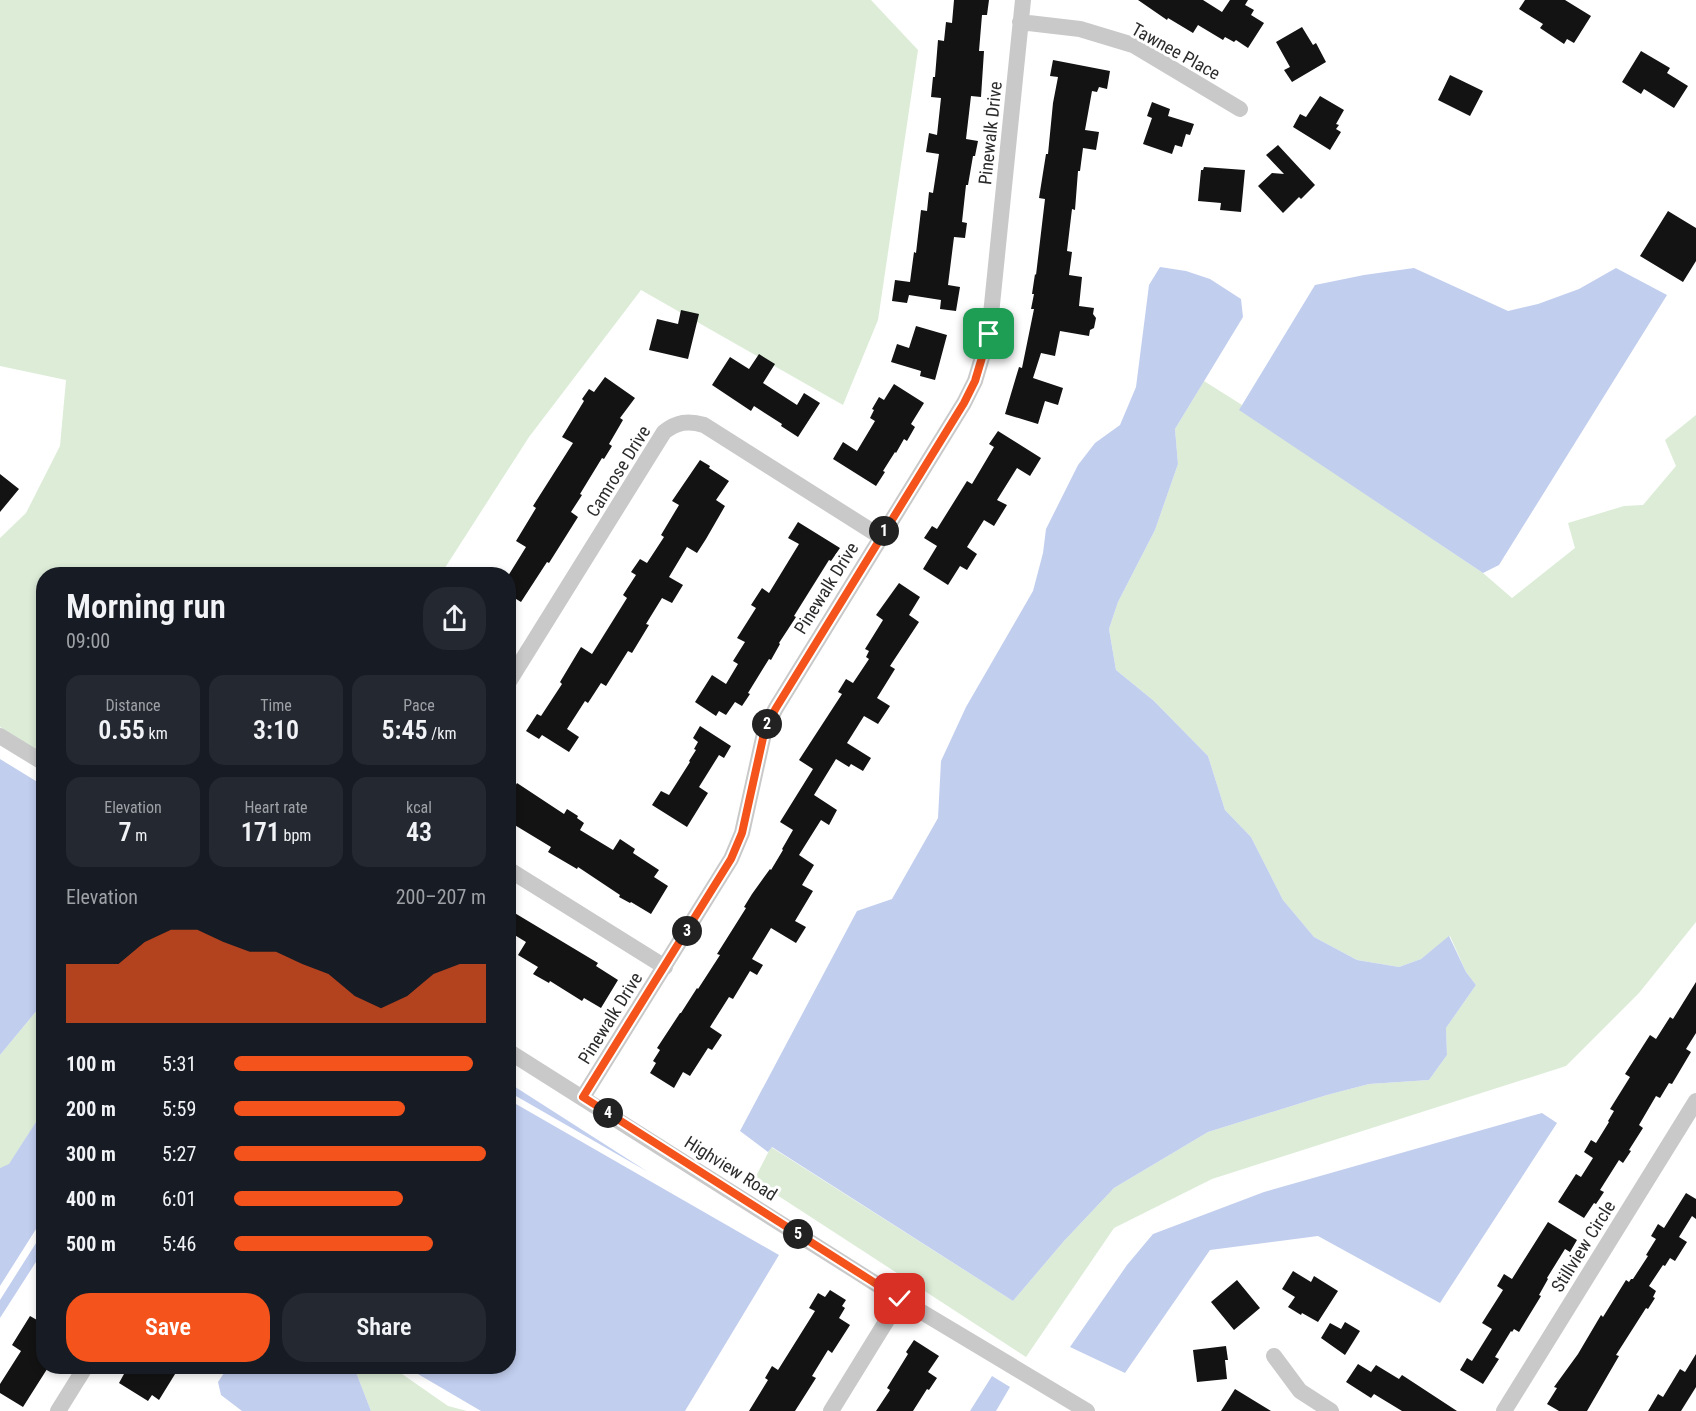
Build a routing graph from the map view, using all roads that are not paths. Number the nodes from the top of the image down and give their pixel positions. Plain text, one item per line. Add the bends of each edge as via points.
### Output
1 (1023, 0) edge
2 (1020, 22) junction
3 (1240, 109) dead end
4 (881, 537) junction
5 (516, 670) edge
6 (0, 736) edge
7 (36, 758) edge
8 (516, 874) edge
9 (665, 967) junction
10 (516, 1056) edge
11 (583, 1097) junction
12 (1696, 1101) edge
13 (900, 1299) junction
14 (1274, 1356) dead end
15 (81, 1374) edge
16 (58, 1411) edge
17 (831, 1411) edge
18 (1086, 1411) edge
19 (1331, 1411) edge
20 (1504, 1411) edge

1 - 2 street, Pinewalk Drive
2 - 3 street, Tawnee Place via 1080,29 1133,45
2 - 4 street, Pinewalk Drive via 989,334 983,357 964,403
4 - 5 street, Camrose Drive via 704,425 682,422 664,432
4 - 9 street, Pinewalk Drive via 765,729 742,833 731,859
6 - 7 street
8 - 9 street
9 - 11 street, Pinewalk Drive
10 - 11 street, Highview Road
11 - 13 street, Highview Road
12 - 20 street, Stillview Circle
13 - 17 street
13 - 18 street, Highview Road
14 - 19 street via 1299,1391
15 - 16 street

